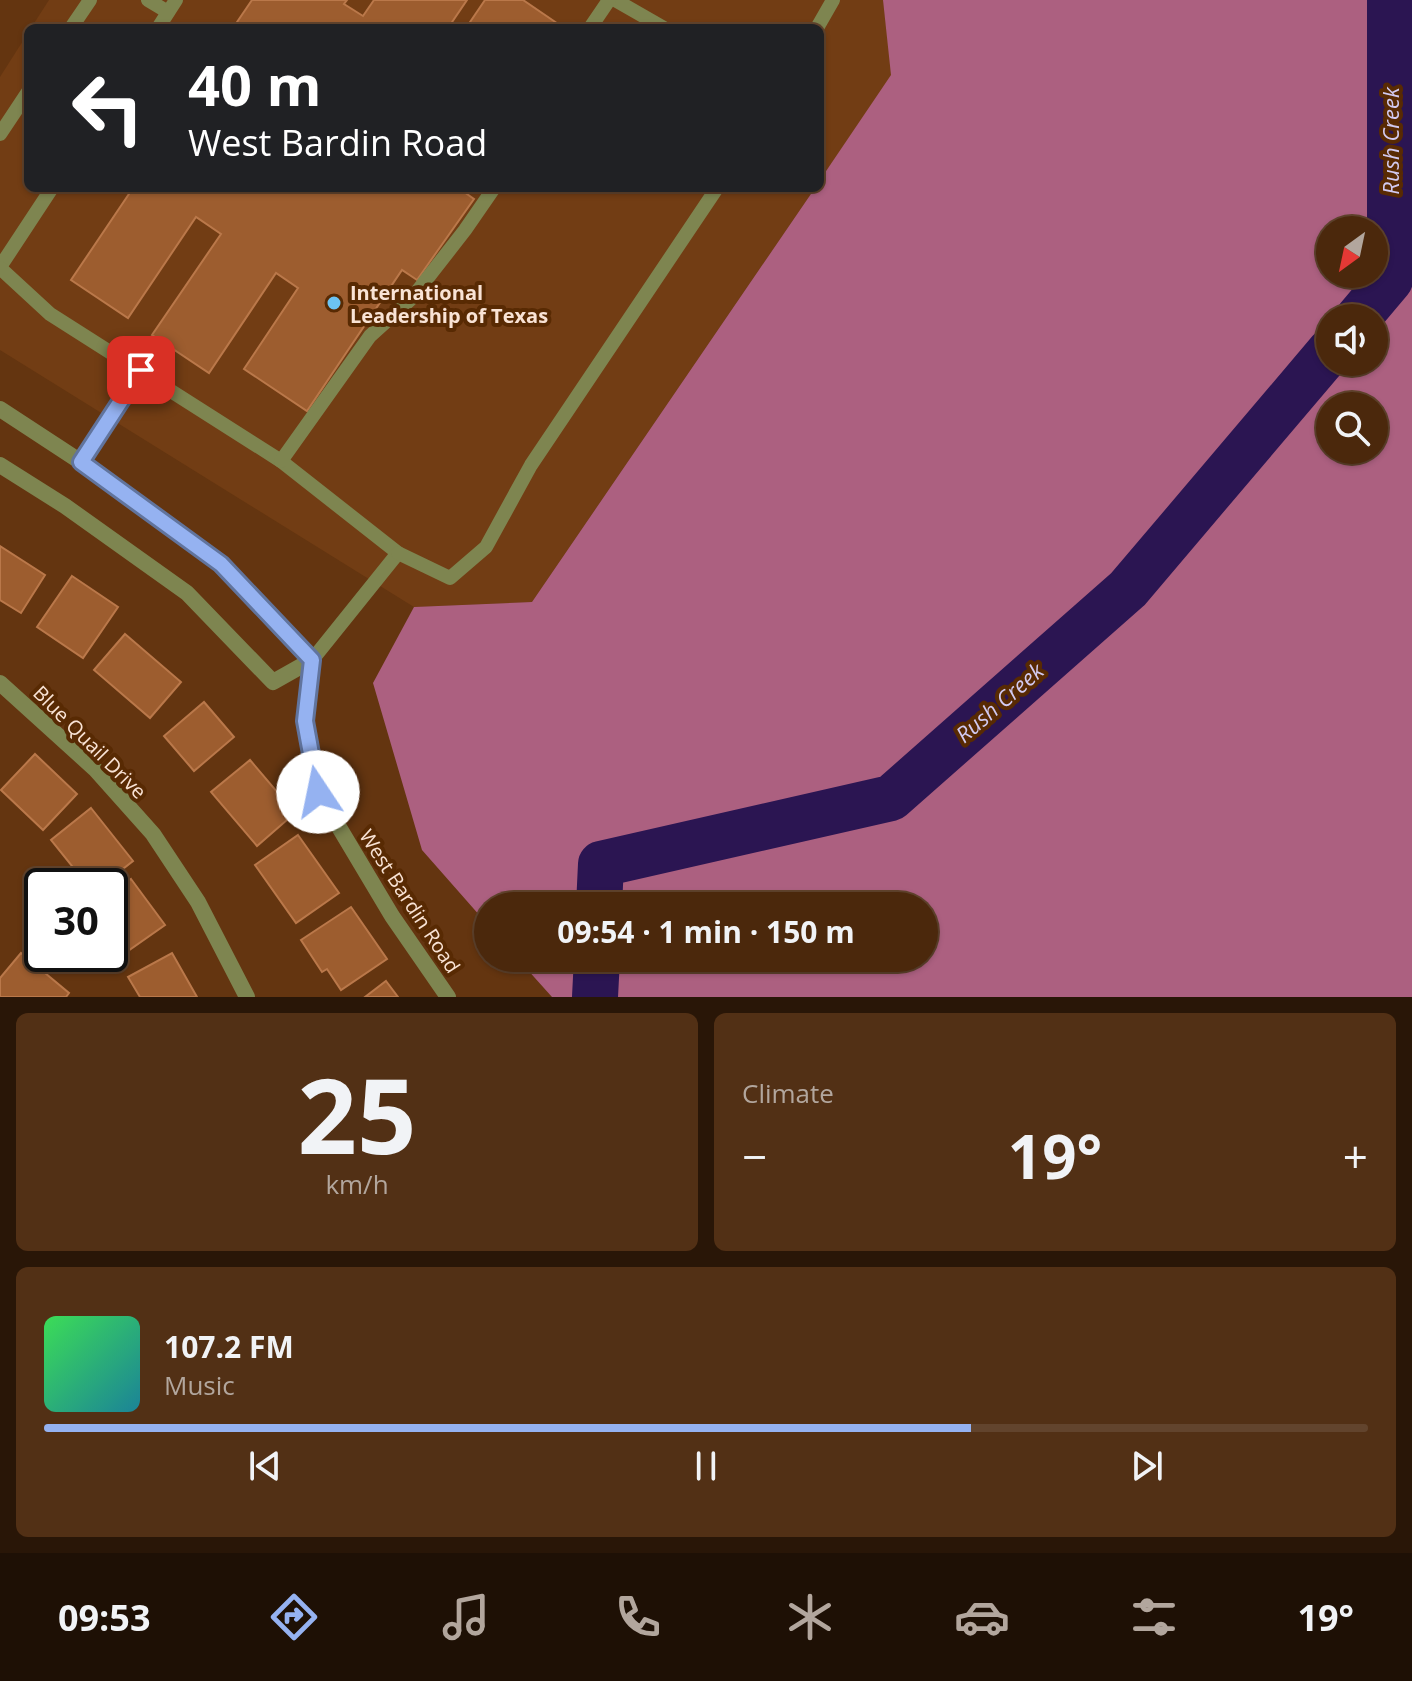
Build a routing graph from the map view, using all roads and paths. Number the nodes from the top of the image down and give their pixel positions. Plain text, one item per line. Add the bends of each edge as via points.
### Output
1 (90, 0) edge
2 (148, 0) edge
3 (612, 0) edge
4 (833, 0) edge
5 (172, 6) edge
6 (74, 24) edge
7 (161, 24) edge
8 (593, 24) edge
9 (657, 24) edge
10 (819, 24) edge
11 (24, 98) edge
12 (0, 134) edge
13 (49, 192) edge
14 (491, 192) edge
15 (714, 192) edge
16 (0, 267) edge
17 (141, 370) junction
18 (0, 409) edge
19 (281, 461) junction
20 (81, 462) junction
21 (0, 465) edge
22 (398, 553) junction
23 (312, 660) junction
24 (0, 683) edge
25 (247, 997) edge
26 (448, 997) edge

1 - 6 lane
2 - 5 lane
3 - 8 lane
3 - 9 lane
4 - 10 lane
5 - 7 lane
11 - 12 lane
13 - 16 lane
14 - 19 lane via 412,298 370,336
15 - 22 lane via 531,465 486,547 450,578
16 - 17 lane via 50,314
17 - 19 lane
17 - 20 lane
18 - 20 street
19 - 22 lane
20 - 23 street via 221,564
21 - 23 street via 187,593 273,682
22 - 23 lane
23 - 26 street, West Bardin Road via 305,721 318,792
24 - 25 street, Blue Quail Drive via 95,769 153,834 198,902

